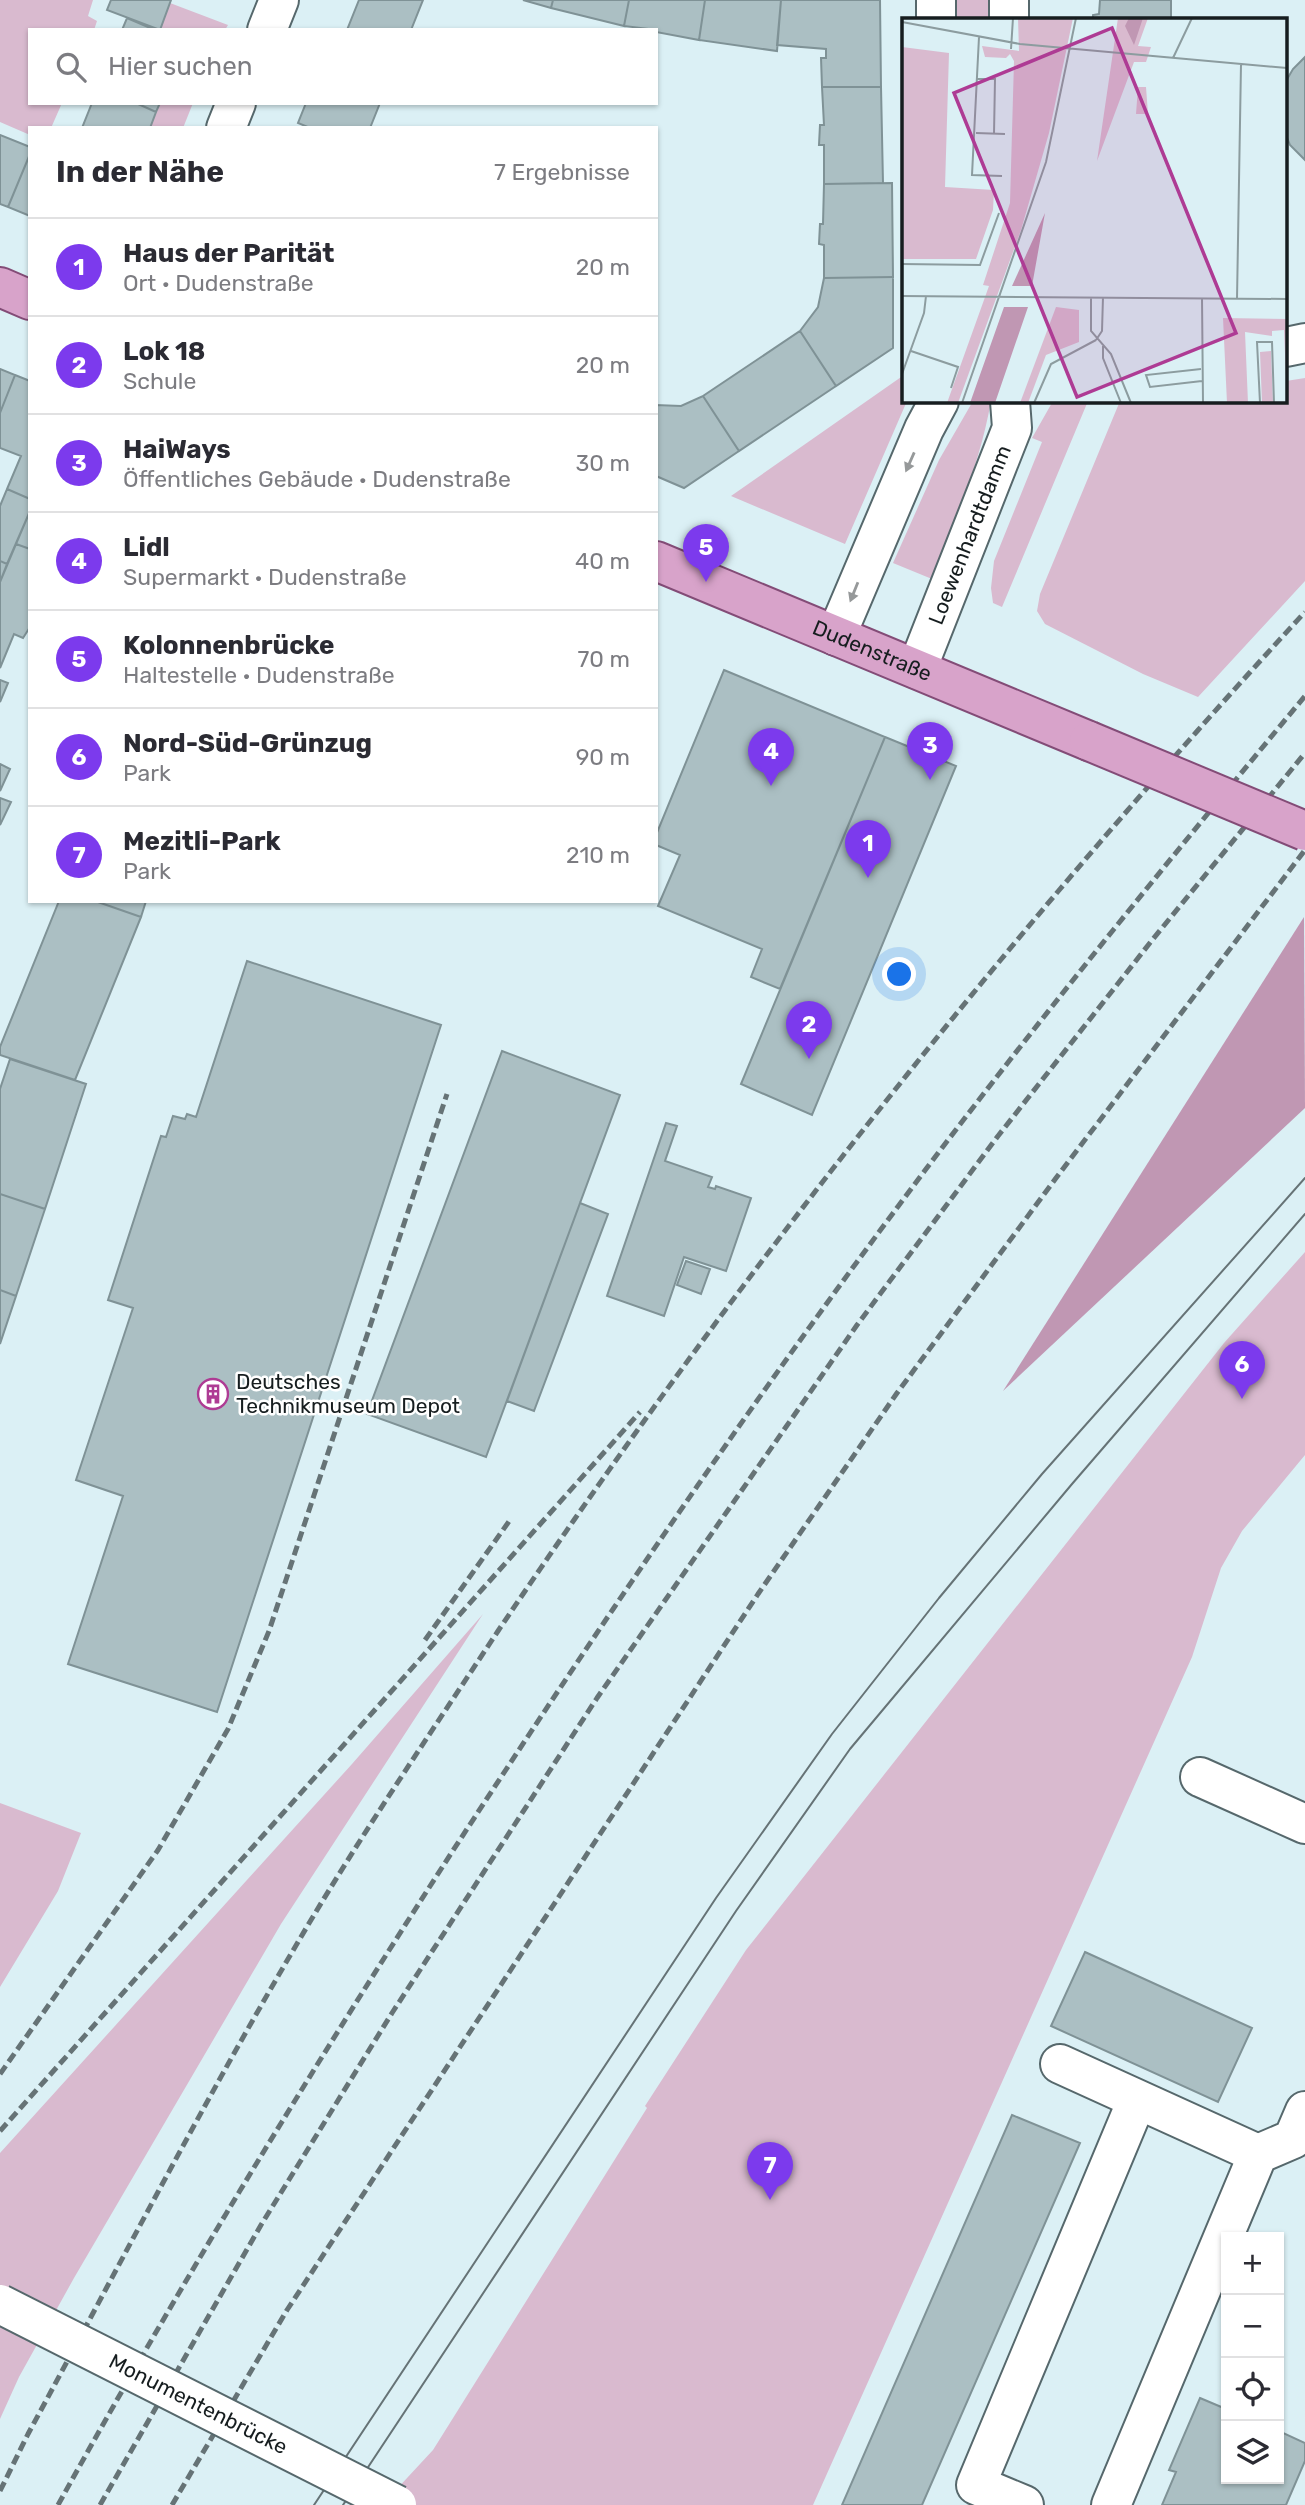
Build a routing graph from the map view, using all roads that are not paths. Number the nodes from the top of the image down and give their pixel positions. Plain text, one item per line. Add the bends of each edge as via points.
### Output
1 (279, 0) edge
2 (936, 0) edge
3 (1009, 0) edge
4 (936, 18) edge
5 (1009, 18) edge
6 (268, 28) edge
7 (235, 105) edge
8 (227, 126) edge
9 (0, 287) edge
10 (28, 299) edge
11 (938, 402) edge
12 (1010, 402) edge
13 (658, 562) edge
14 (836, 636) junction
15 (917, 669) junction
16 (1305, 831) edge
17 (1200, 1777) dead end
18 (1305, 1825) edge
19 (1060, 2064) dead end
20 (1137, 2100) junction
21 (1305, 2111) edge
22 (1258, 2154) junction
23 (0, 2304) edge
24 (397, 2505) edge
25 (1024, 2505) edge
26 (1111, 2505) edge

1 - 6 street
2 - 4 street
3 - 5 street
7 - 8 street
9 - 10 main road
11 -> 14 street
12 - 15 street, Loewenhardtdamm via 1012,428
13 - 14 main road, Dudenstraße
14 - 15 main road, Dudenstraße
15 - 16 main road, Dudenstraße, bridge
17 - 18 street
19 - 20 street
20 - 22 street
20 - 25 street via 976,2485
21 - 22 street via 1293,2139
22 - 26 street
23 - 24 street, Monumentenbrücke, bridge

